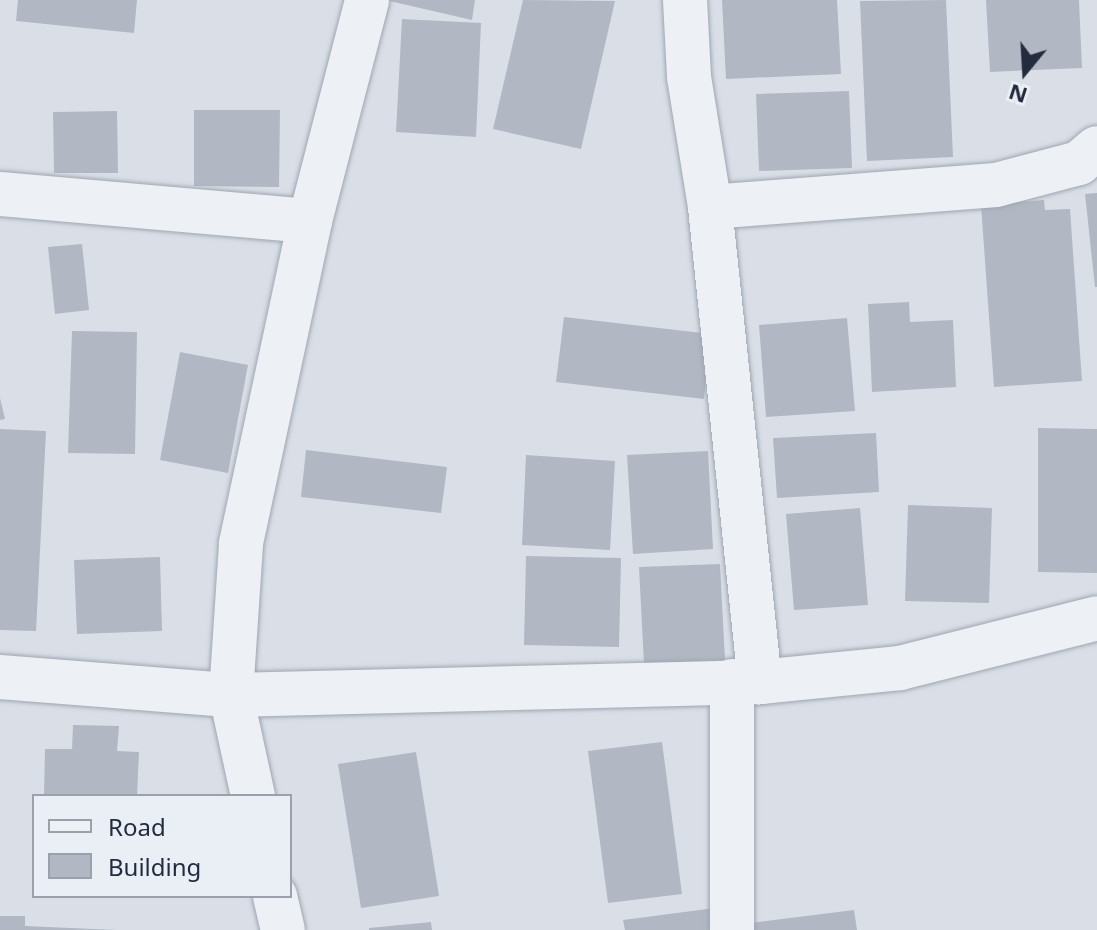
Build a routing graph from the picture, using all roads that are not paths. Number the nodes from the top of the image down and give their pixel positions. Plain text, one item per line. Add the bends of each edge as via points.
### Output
1 (367, 0) edge
2 (685, 0) edge
3 (1097, 148) edge
4 (0, 194) edge
5 (710, 207) junction
6 (310, 221) junction
7 (1096, 623) edge
8 (0, 677) edge
9 (746, 681) junction
10 (231, 695) junction
11 (253, 794) edge
12 (275, 898) edge
13 (283, 930) edge
14 (732, 930) edge

1 - 6 street
2 - 5 street via 689,77
3 - 5 street via 1079,163 996,185
4 - 6 street
5 - 9 street
6 - 10 street via 241,543
7 - 9 street via 900,668
8 - 10 street
9 - 10 street
9 - 14 street
10 - 11 street
12 - 13 street

